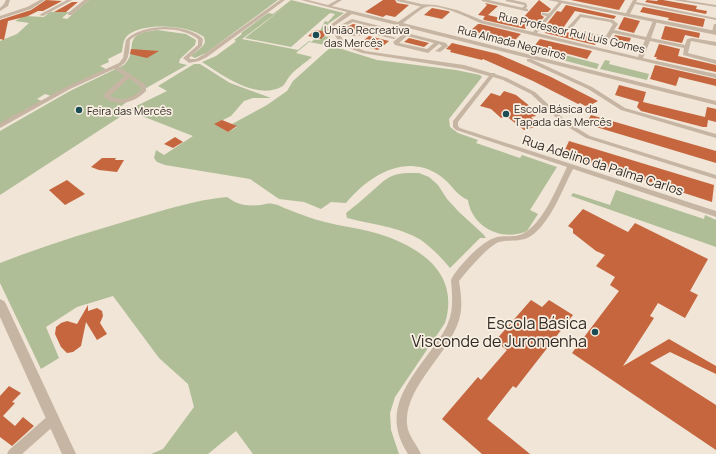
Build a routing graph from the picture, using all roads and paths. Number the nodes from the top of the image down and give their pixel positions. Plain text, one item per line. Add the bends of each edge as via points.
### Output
1 (8, 0) edge
2 (43, 0) edge
3 (70, 0) edge
4 (87, 0) edge
5 (283, 0) edge
6 (303, 0) edge
7 (340, 0) edge
8 (398, 0) edge
9 (427, 0) edge
10 (432, 0) edge
11 (483, 0) edge
12 (507, 0) edge
13 (551, 0) edge
14 (566, 0) edge
15 (675, 0) edge
16 (634, 1) edge
17 (560, 2) junction
18 (422, 5) junction
19 (329, 6) junction
20 (716, 6) edge
21 (523, 9) junction
22 (0, 10) edge
23 (527, 10) dead end
24 (351, 12) junction
25 (628, 13) junction
26 (70, 14) dead end
27 (41, 15) dead end
28 (0, 18) edge
29 (716, 19) edge
30 (655, 21) junction
31 (399, 24) junction
32 (381, 27) junction
33 (715, 30) edge
34 (369, 31) junction
35 (612, 31) junction
36 (352, 33) junction
37 (336, 34) junction
38 (406, 34) junction
39 (534, 34) junction
40 (394, 38) dead end
41 (648, 39) junction
42 (438, 42) junction
43 (716, 44) edge
44 (687, 47) junction
45 (438, 51) dead end
46 (517, 53) junction
47 (540, 59) junction
48 (640, 59) junction
49 (533, 62) junction
50 (716, 62) edge
51 (115, 67) junction
52 (493, 74) junction
53 (128, 76) junction
54 (716, 76) edge
55 (716, 103) edge
56 (0, 126) edge
57 (716, 136) edge
58 (572, 167) junction
59 (716, 177) edge
60 (716, 214) edge
61 (0, 304) edge
62 (53, 419) junction
63 (13, 454) edge
64 (69, 454) edge
65 (415, 454) edge

1 - 22 street
2 - 28 street
3 - 27 street
4 - 26 street
5 - 51 street via 201,58 189,61 186,58 200,45 201,39 196,35 175,30 139,32 130,38 126,58
6 - 19 street, Rua Almada Negreiros
7 - 19 street
8 - 18 lane
9 - 18 street
10 - 18 street
11 - 21 lane
12 - 21 lane via 525,4
13 - 17 street
14 - 25 street
15 - 20 street
16 - 25 street
16 - 29 street
17 - 30 street
17 - 39 street via 546,15
18 - 31 street
18 - 39 street, Rua Professor Rui Luís Gomes via 452,9 482,22
19 - 24 street, Rua Almada Negreiros
21 - 23 lane
24 - 31 street, Rua Almada Negreiros
24 - 37 street via 332,24
25 - 33 street
30 - 33 street
30 - 41 street
31 - 46 street, Rua Almada Negreiros
32 - 34 street
32 - 36 street via 352,20 337,28
32 - 38 street
34 - 36 street via 361,35
34 - 40 street
35 - 35 street via 616,24 613,22 583,15 577,16 569,28 572,31 604,38 609,37
35 - 41 street
36 - 37 street
37 - 52 street via 343,44 364,52 464,67
38 - 42 street
38 - 42 street via 396,42 397,44 428,51
39 - 48 street, Rua Professor Rui Luís Gomes
41 - 44 street
41 - 48 street
42 - 45 street via 445,45
43 - 44 street via 689,40
44 - 50 street via 688,56
46 - 47 street, Rua Almada Negreiros
46 - 49 street
47 - 49 street
47 - 55 street, Rua Almada Negreiros
48 - 54 street, Rua Professor Rui Luís Gomes
49 - 57 street via 590,88 623,110
51 - 53 street
51 - 56 street via 68,88
52 - 58 street, Rua Adelino da Palma Carlos via 455,122 456,128
52 - 59 street via 529,90 542,99 565,123 588,137
53 - 53 street via 143,85 144,90 125,102 106,96
58 - 60 street, Rua Adelino da Palma Carlos
58 - 65 street via 531,233 516,239 491,242 455,280 457,306 454,322 409,392 402,411 404,435
61 - 62 street
62 - 63 street
62 - 64 street

